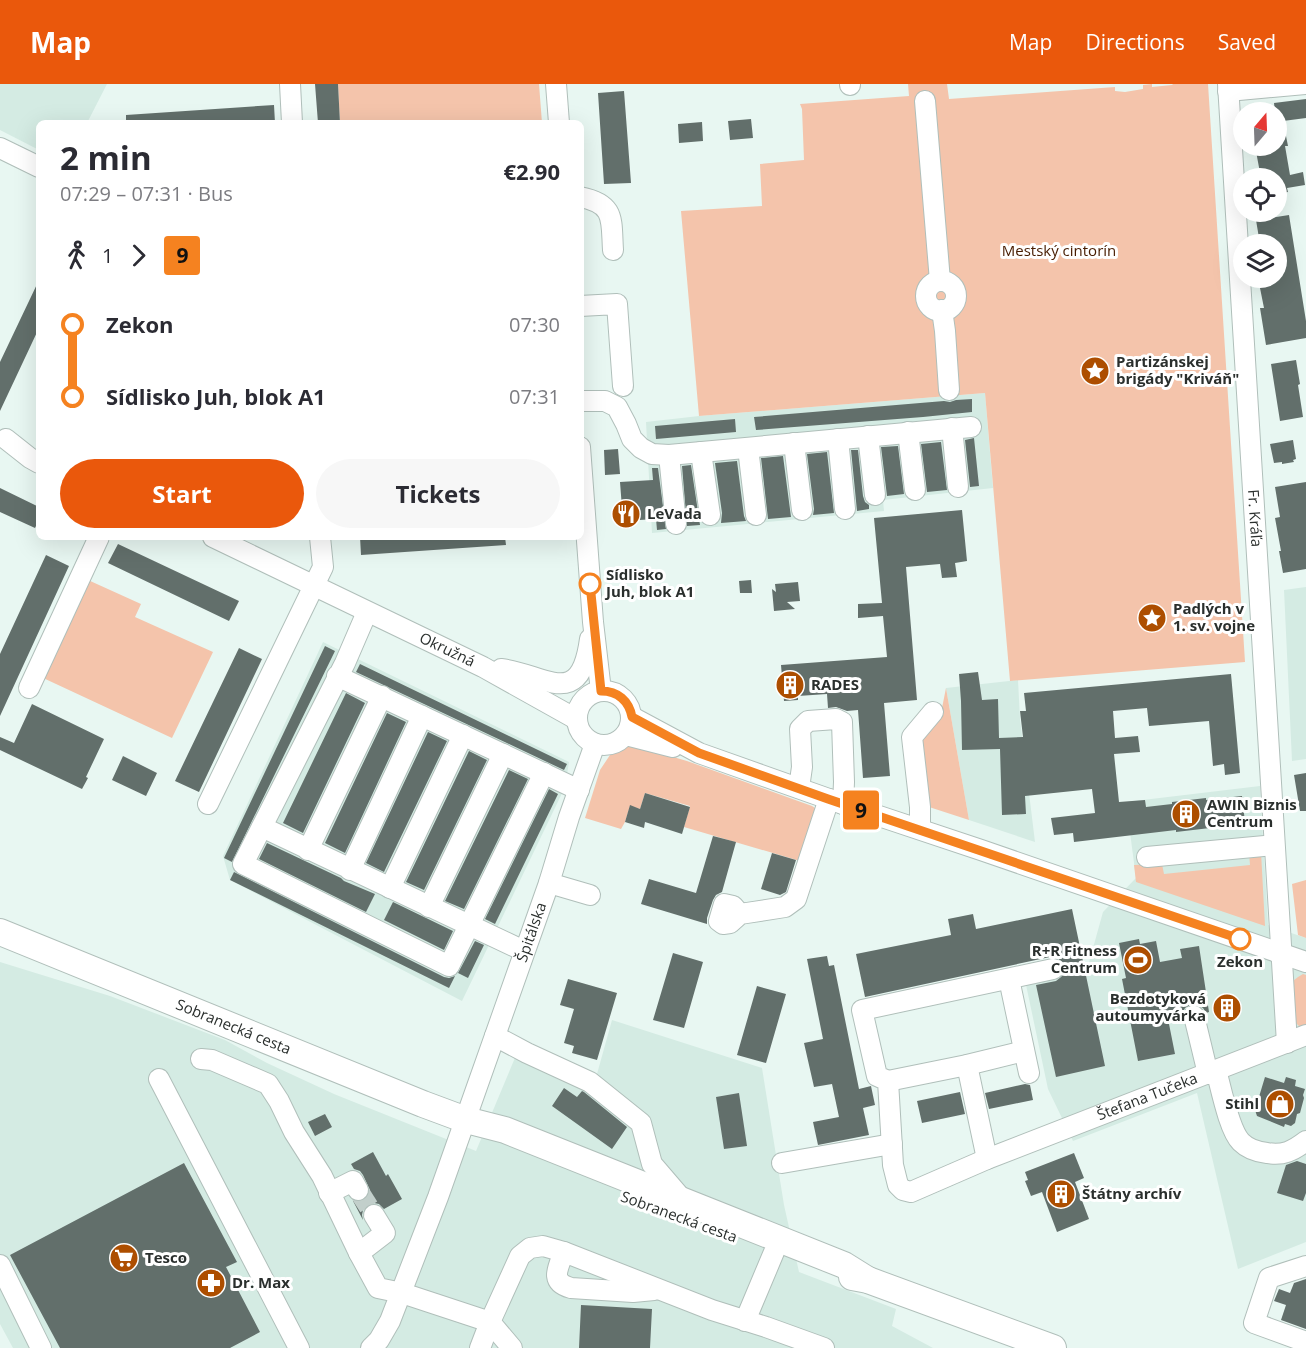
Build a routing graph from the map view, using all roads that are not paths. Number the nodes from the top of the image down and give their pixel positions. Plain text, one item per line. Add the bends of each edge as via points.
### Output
1 (290, 84) edge
2 (556, 84) edge
3 (1306, 84) edge
4 (1228, 87) edge
5 (925, 100) dead end
6 (292, 120) edge
7 (559, 120) edge
8 (0, 148) edge
9 (36, 166) edge
10 (584, 198) edge
11 (613, 250) dead end
12 (584, 306) edge
13 (623, 386) dead end
14 (949, 390) dead end
15 (584, 400) edge
16 (971, 427) dead end
17 (952, 429) junction
18 (908, 432) junction
19 (868, 436) junction
20 (3, 438) edge
21 (838, 439) junction
22 (794, 443) junction
23 (36, 447) edge
24 (748, 448) junction
25 (701, 452) junction
26 (669, 455) junction
27 (36, 461) edge
28 (958, 487) dead end
29 (915, 490) dead end
30 (875, 495) dead end
31 (845, 509) dead end
32 (802, 510) dead end
33 (710, 515) dead end
34 (756, 515) dead end
35 (676, 524) dead end
36 (584, 527) edge
37 (98, 540) edge
38 (219, 540) edge
39 (320, 540) edge
40 (314, 585) junction
41 (368, 612) junction
42 (593, 622) junction
43 (483, 667) junction
44 (338, 676) junction
45 (28, 688) dead end
46 (592, 695) junction
47 (382, 696) junction
48 (933, 712) dead end
49 (422, 716) junction
50 (576, 719) junction
51 (629, 726) junction
52 (463, 735) junction
53 (595, 744) junction
54 (503, 754) junction
55 (544, 773) junction
56 (799, 788) junction
57 (579, 790) junction
58 (836, 801) junction
59 (208, 804) dead end
60 (262, 827) junction
61 (920, 829) junction
62 (1274, 845) junction
63 (308, 850) junction
64 (1147, 857) dead end
65 (350, 870) junction
66 (549, 883) junction
67 (390, 888) junction
68 (590, 895) dead end
69 (429, 907) junction
70 (740, 914) dead end
71 (470, 926) junction
72 (0, 932) edge
73 (524, 951) junction
74 (1281, 953) junction
75 (1306, 962) edge
76 (1053, 969) dead end
77 (1009, 979) junction
78 (1194, 1016) dead end
79 (1306, 1035) edge
80 (495, 1036) junction
81 (1287, 1043) junction
82 (1024, 1051) junction
83 (201, 1059) dead end
84 (967, 1065) junction
85 (1212, 1072) junction
86 (1029, 1073) dead end
87 (159, 1079) dead end
88 (888, 1081) junction
89 (466, 1120) junction
90 (1306, 1141) edge
91 (892, 1144) junction
92 (987, 1159) junction
93 (782, 1163) dead end
94 (636, 1181) junction
95 (358, 1190) dead end
96 (329, 1193) junction
97 (374, 1215) tunnel mouth
98 (564, 1252) junction
99 (774, 1252) junction
100 (359, 1253) junction
101 (0, 1265) edge
102 (1306, 1266) edge
103 (868, 1280) junction
104 (658, 1289) junction
105 (402, 1293) junction
106 (745, 1321) junction
107 (490, 1322) junction
108 (1306, 1342) edge
109 (41, 1348) edge
110 (299, 1348) edge
111 (371, 1348) edge
112 (480, 1348) edge
113 (512, 1348) edge
114 (824, 1348) edge
115 (1053, 1348) edge

1 - 6 street
2 - 7 street
3 - 4 street
4 - 62 street, Fr. Kráľa
5 - 14 street via 940,281 947,282 956,292 952,306 942,310
8 - 9 street
10 - 11 street via 602,204 611,215
12 - 13 street via 617,304
15 - 26 street via 605,401 617,407 632,439 641,448 652,454
16 - 17 street
17 - 18 street
17 - 28 street
18 - 19 street
18 - 29 street
19 - 21 street
19 - 30 street
20 - 23 street
20 - 27 street
21 - 22 street
21 - 31 street
22 - 24 street
22 - 32 street
24 - 25 street
24 - 34 street
25 - 26 street
25 - 33 street
26 - 35 street
36 - 42 street
37 - 45 street
38 - 40 street, Okružná
39 - 40 street via 323,567
40 - 41 street, Okružná
40 - 59 street
41 - 43 street, Okružná
41 - 44 street
42 - 43 street via 584,665 570,682 555,684 512,670
42 - 46 street
43 - 46 street via 571,696
43 - 50 street, Okružná
44 - 47 street
44 - 60 street
46 - 50 street via 580,704
46 - 51 street via 609,691 623,699 628,705
47 - 49 street
47 - 63 street
48 - 61 street via 912,737
49 - 52 street
49 - 65 street
50 - 53 street via 581,734
51 - 53 street via 612,745
51 - 56 street
52 - 54 street
52 - 67 street
53 - 57 street, Špitálska
54 - 55 street
54 - 69 street
55 - 57 street
55 - 71 street
56 - 58 street
56 - 58 street via 800,729 808,721 836,719 842,722 844,782
57 - 66 street, Špitálska
58 - 61 street
58 - 70 street via 796,899 785,907
60 - 63 street
60 - 71 street via 243,864 449,966
61 - 74 street
62 - 64 street
62 - 74 street, Fr. Kráľa
63 - 65 street
65 - 67 street
66 - 68 street
66 - 73 street, Špitálska via 544,921
67 - 69 street
69 - 71 street
71 - 73 street
72 - 89 main road, Sobranecká cesta
73 - 80 street, Špitálska
74 - 75 street
74 - 81 street, Fr. Kráľa
76 - 77 street
77 - 82 street
77 - 88 street via 862,1010 877,1076
78 - 85 street
79 - 81 street, Štefana Tučeka
80 - 89 street, Špitálska
80 - 94 street via 590,1082 641,1123
81 - 85 street, Štefana Tučeka
82 - 84 street
82 - 86 street
83 - 96 street via 268,1083
84 - 88 street
84 - 92 street
85 - 90 street via 1241,1142 1255,1151 1275,1154 1294,1150
85 - 92 street, Štefana Tučeka
87 - 110 street
88 - 91 street
89 - 94 main road, Sobranecká cesta via 505,1130
89 - 105 street, Špitálska
91 - 92 street, Štefana Tučeka via 898,1185 911,1192
91 - 93 street
94 - 99 main road, Sobranecká cesta
94 - 103 main road, Sobranecká cesta via 844,1265
95 - 96 street via 353,1181
96 - 100 street
97 - 100 street via 385,1233
98 - 104 street
98 - 104 street via 557,1271 562,1286 633,1292
98 - 107 street via 543,1246 530,1248 520,1256
99 - 103 main road, Sobranecká cesta via 837,1275
99 - 106 street
100 - 105 street via 378,1288
101 - 109 street
102 - 108 street via 1269,1278 1254,1323
103 - 115 main road, Sobranecká cesta
104 - 106 street
105 - 107 street
105 - 111 street, Špitálska via 390,1321
106 - 114 street
107 - 112 street
107 - 113 street

